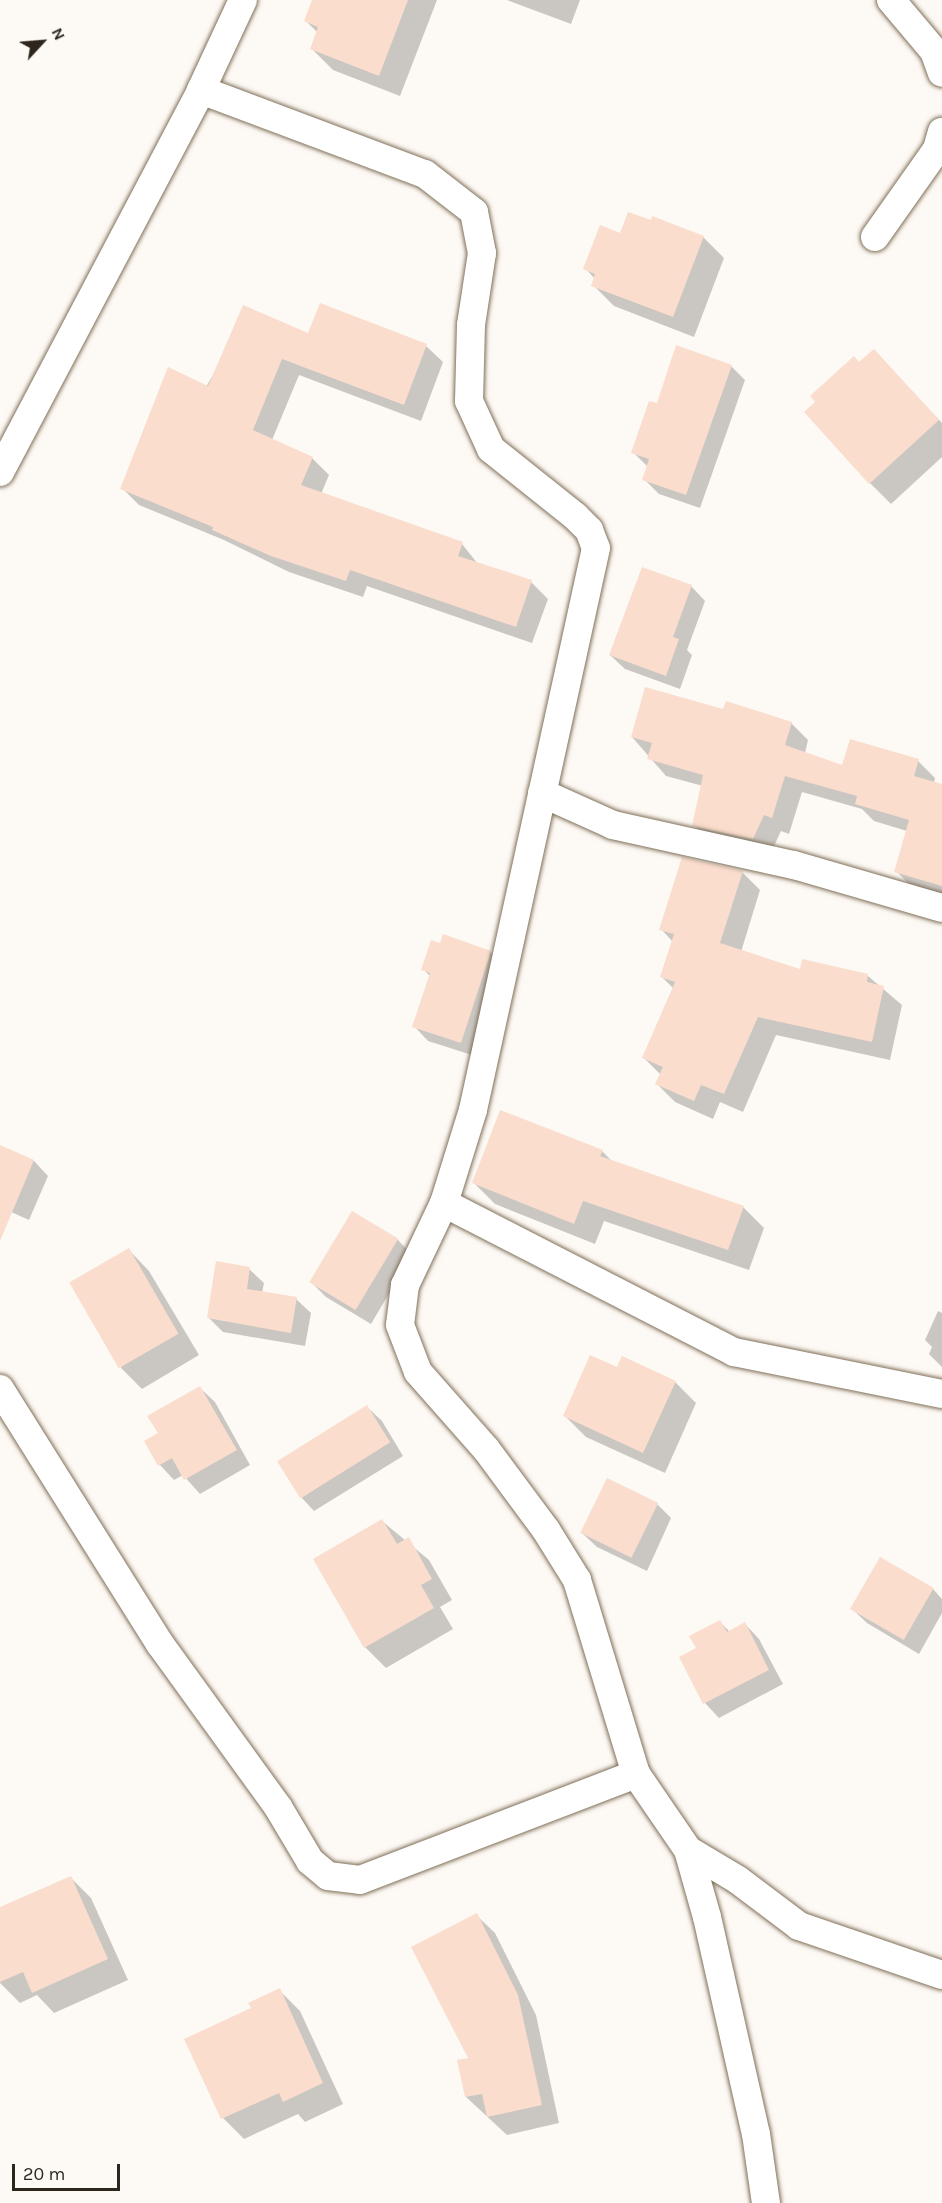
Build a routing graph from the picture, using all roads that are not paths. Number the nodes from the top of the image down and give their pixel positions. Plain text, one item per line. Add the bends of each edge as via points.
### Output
1 (243, 0) edge
2 (891, 0) edge
3 (942, 73) edge
4 (201, 90) junction
5 (942, 132) edge
6 (875, 237) dead end
7 (0, 472) edge
8 (542, 793) junction
9 (942, 908) edge
10 (444, 1203) junction
11 (0, 1389) edge
12 (942, 1394) edge
13 (636, 1774) junction
14 (688, 1850) junction
15 (942, 1975) edge
16 (764, 2202) edge

1 - 4 street
2 - 3 street via 934,51
4 - 7 street
4 - 8 street via 425,174 474,212 482,253 471,325 469,401 491,448 575,516 589,530 596,548
5 - 6 street via 937,149
8 - 9 street via 613,825 794,865
8 - 10 street via 473,1110
10 - 12 street via 734,1352
10 - 13 street via 405,1285 399,1325 418,1372 486,1449 546,1530 577,1580
11 - 13 street via 160,1644 278,1807 310,1861 328,1876 360,1880
13 - 14 street
14 - 15 street via 738,1880 799,1926
14 - 16 street via 756,2134

